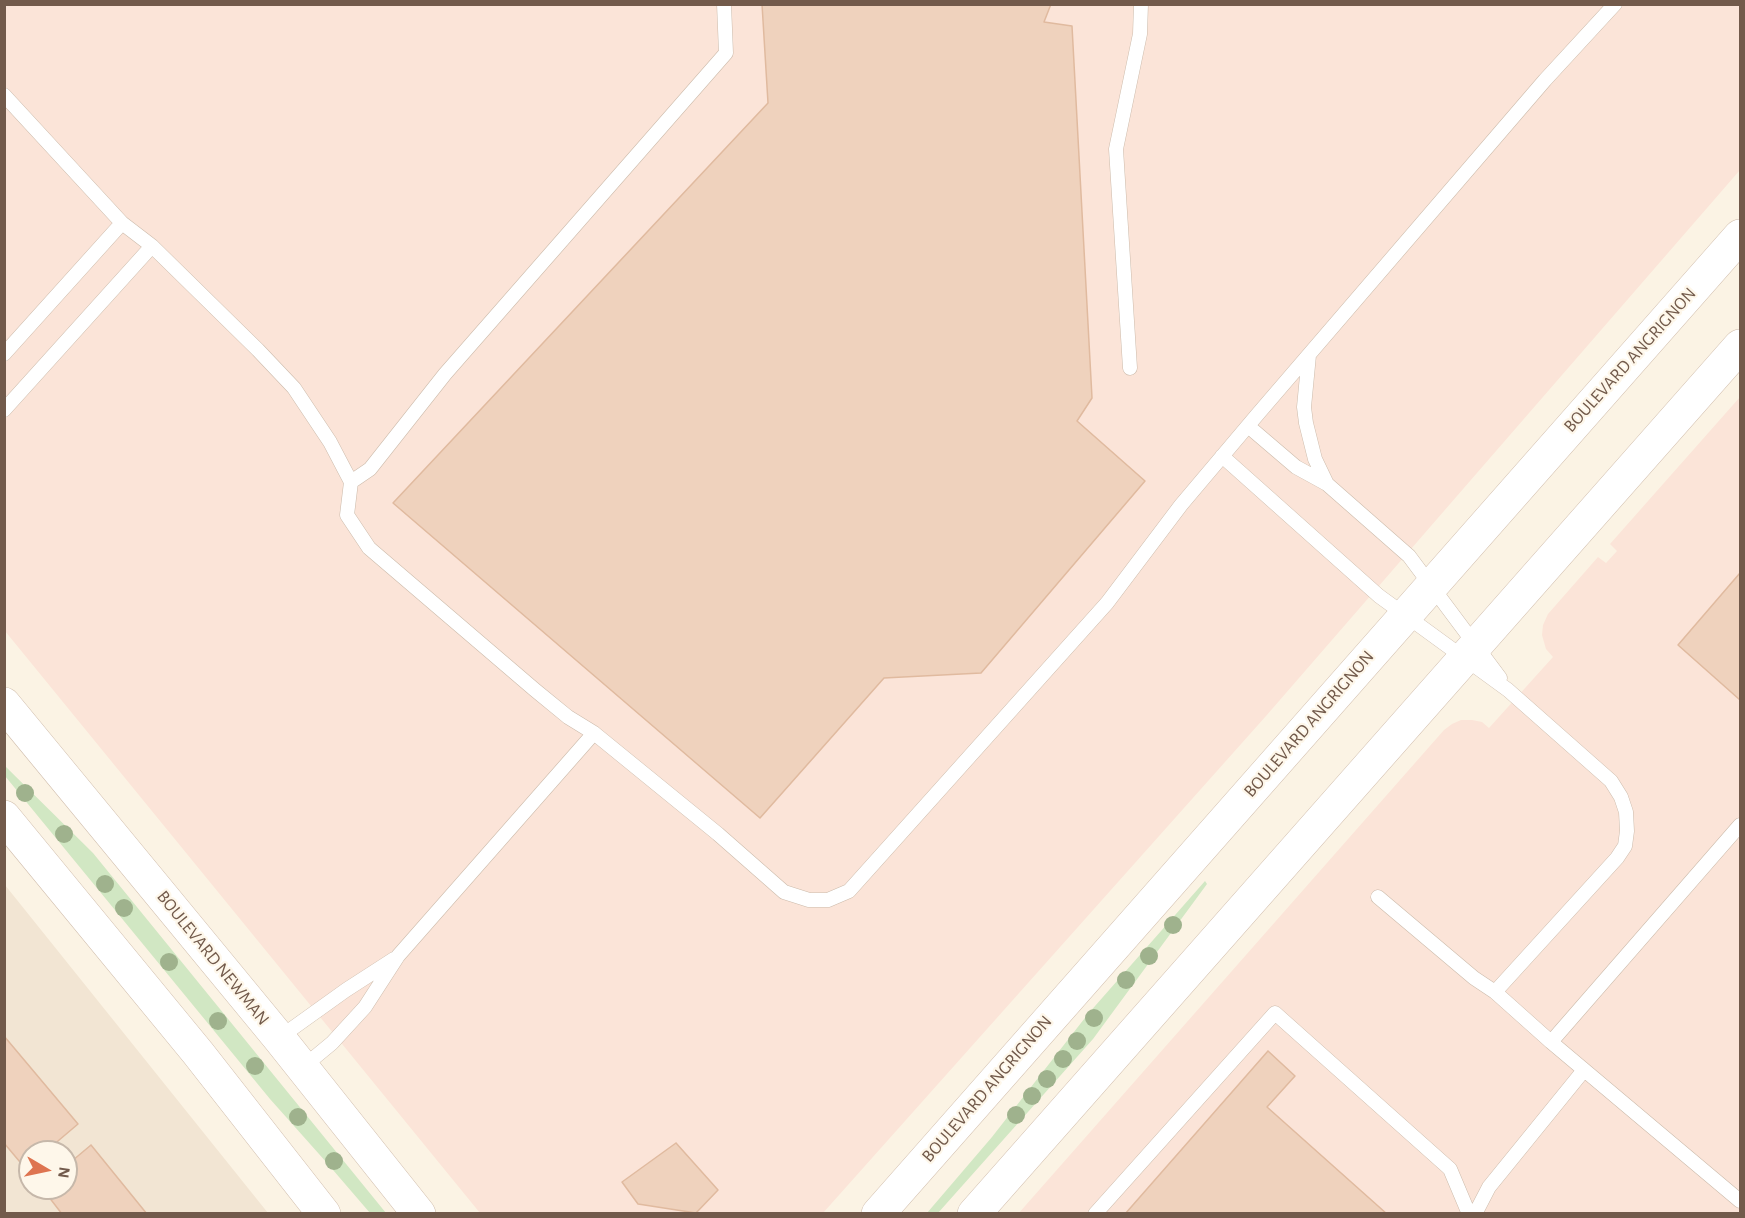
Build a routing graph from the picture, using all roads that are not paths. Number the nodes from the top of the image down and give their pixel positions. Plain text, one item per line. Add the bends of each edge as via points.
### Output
1 (724, 4) edge
2 (1141, 4) edge
3 (1615, 4) edge
4 (4, 95) edge
5 (122, 223) junction
6 (1740, 236) edge
7 (152, 246) junction
8 (1740, 346) edge
9 (4, 354) edge
10 (1309, 355) junction
11 (1130, 368) dead end
12 (4, 410) edge
13 (1248, 426) junction
14 (1222, 456) junction
15 (351, 482) junction
16 (1327, 484) junction
17 (1432, 585) junction
18 (1406, 615) junction
19 (1470, 651) junction
20 (4, 704) edge
21 (594, 733) junction
22 (4, 818) edge
23 (1740, 825) edge
24 (1378, 897) dead end
25 (398, 956) junction
26 (1495, 992) junction
27 (279, 1038) junction
28 (1551, 1042) junction
29 (303, 1067) junction
30 (1584, 1070) junction
31 (1740, 1200) edge
32 (324, 1214) edge
33 (419, 1214) edge
34 (878, 1214) edge
35 (974, 1214) edge
36 (1095, 1214) edge
37 (1469, 1214) edge
38 (1475, 1214) edge

1 - 15 lane via 726,53 445,374 370,469
2 - 11 lane via 1140,34 1116,149
3 - 10 lane
4 - 5 lane
5 - 7 lane
5 - 9 lane
6 - 17 main road, BOULEVARD ANGRIGNON
7 - 12 lane
7 - 15 lane via 294,388
8 - 19 main road
10 - 13 lane
10 - 16 lane via 1306,423 1315,459
13 - 14 lane
13 - 16 lane via 1296,467
14 - 18 lane via 1379,596
14 - 21 lane via 1107,603 849,891 828,900 809,900 784,892
15 - 21 lane via 347,515 369,548 567,717
16 - 17 lane via 1409,556
17 - 18 main road, BOULEVARD ANGRIGNON
17 - 19 lane
18 - 19 lane
18 - 34 main road, BOULEVARD ANGRIGNON
19 - 26 lane via 1611,781 1621,797 1628,831 1617,858
19 - 35 main road
20 - 27 main road, BOULEVARD NEWMAN
21 - 25 lane
22 - 32 main road via 198,1053
23 - 28 lane
24 - 26 lane
25 - 27 lane
25 - 29 lane via 365,1007
26 - 28 lane
27 - 29 main road, BOULEVARD NEWMAN
28 - 30 lane
29 - 33 main road, BOULEVARD NEWMAN
30 - 31 lane
30 - 38 lane via 1489,1188
36 - 37 lane via 1275,1012 1450,1169

